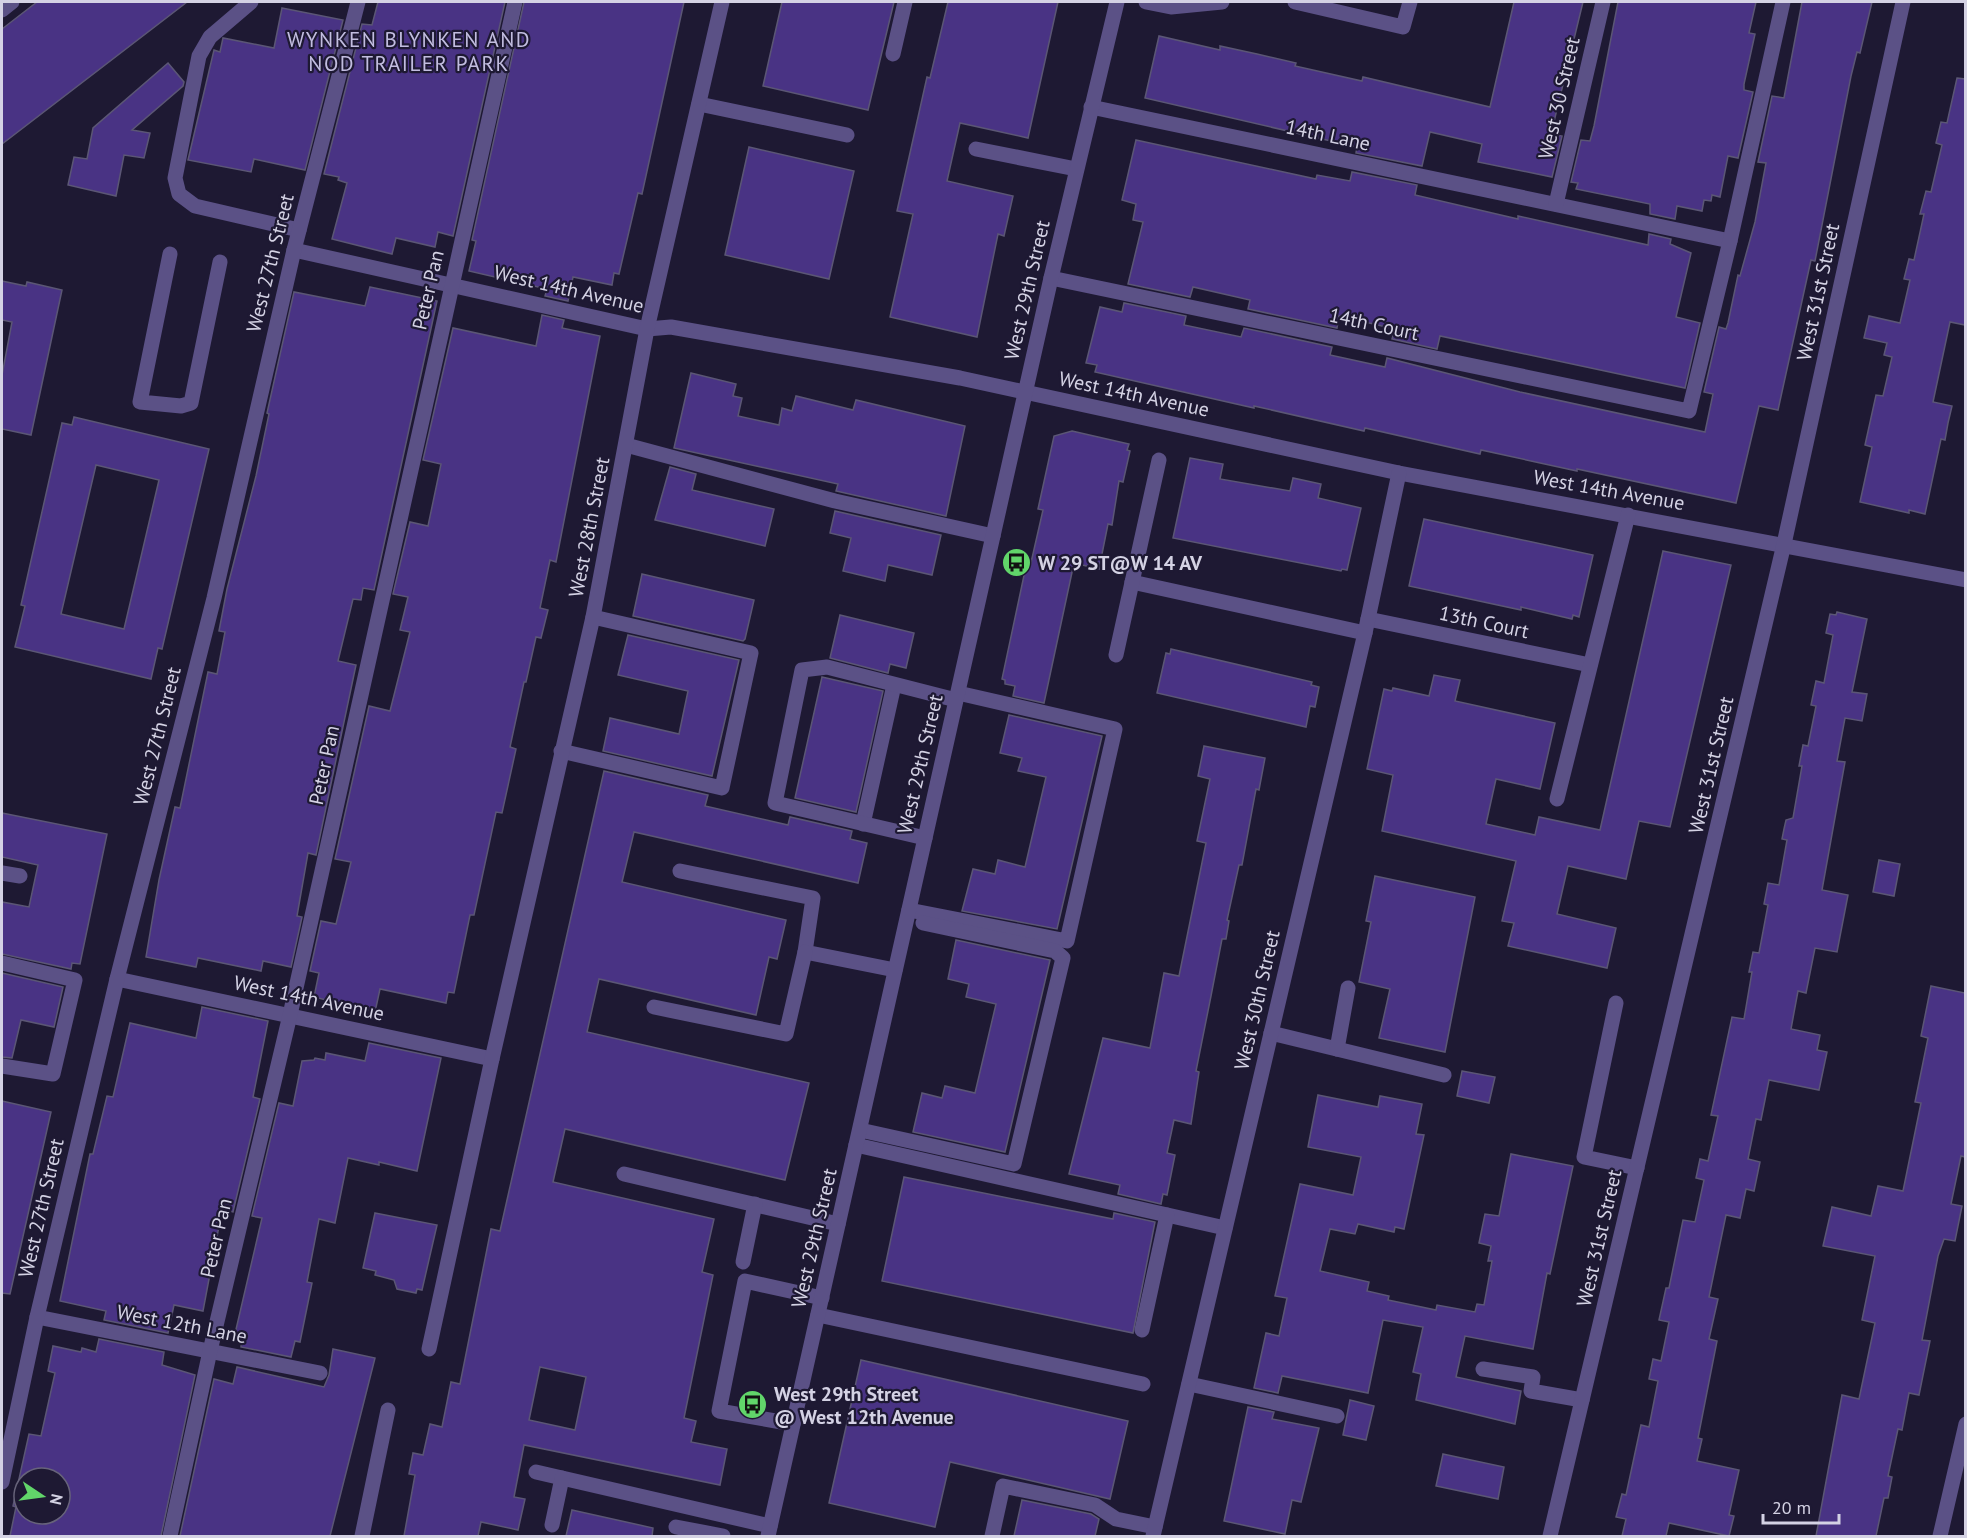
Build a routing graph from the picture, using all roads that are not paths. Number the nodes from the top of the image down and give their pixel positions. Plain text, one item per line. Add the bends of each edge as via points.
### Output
1 (12, 2) edge
2 (251, 2) edge
3 (358, 2) edge
4 (515, 2) edge
5 (722, 2) edge
6 (905, 2) edge
7 (1117, 2) edge
8 (1146, 2) edge
9 (1222, 2) edge
10 (1295, 2) edge
11 (1410, 2) edge
12 (1603, 2) edge
13 (1783, 2) edge
14 (1903, 2) edge
15 (2, 10) edge
16 (893, 54) dead end
17 (699, 104) junction
18 (1091, 107) junction
19 (847, 135) dead end
20 (976, 148) dead end
21 (1076, 169) junction
22 (1556, 204) junction
23 (299, 230) junction
24 (1730, 241) junction
25 (294, 250) junction
26 (170, 254) dead end
27 (220, 262) dead end
28 (1051, 278) junction
29 (451, 284) junction
30 (647, 329) junction
31 (1026, 392) junction
32 (626, 445) junction
33 (1159, 459) dead end
34 (1399, 473) junction
35 (1628, 515) junction
36 (993, 536) junction
37 (1784, 544) junction
38 (1965, 580) edge
39 (1132, 582) junction
40 (593, 617) junction
41 (1366, 626) junction
42 (1116, 655) dead end
43 (1590, 665) junction
44 (894, 685) junction
45 (957, 697) junction
46 (561, 751) junction
47 (1557, 799) dead end
48 (863, 824) junction
49 (925, 838) junction
50 (680, 872) dead end
51 (2, 873) edge
52 (20, 876) dead end
53 (908, 915) junction
54 (805, 952) junction
55 (2, 963) edge
56 (895, 970) junction
57 (117, 979) junction
58 (1348, 988) dead end
59 (1616, 1003) dead end
60 (654, 1007) dead end
61 (290, 1015) junction
62 (1271, 1033) junction
63 (1337, 1048) junction
64 (492, 1059) junction
65 (2, 1066) edge
66 (1444, 1075) dead end
67 (858, 1137) junction
68 (1637, 1168) junction
69 (624, 1174) dead end
70 (755, 1204) junction
71 (1167, 1215) junction
72 (838, 1224) junction
73 (1225, 1228) junction
74 (743, 1262) dead end
75 (822, 1298) junction
76 (818, 1315) junction
77 (37, 1317) junction
78 (1142, 1330) dead end
79 (429, 1350) dead end
80 (210, 1351) junction
81 (1483, 1369) dead end
82 (320, 1373) dead end
83 (1143, 1384) dead end
84 (1189, 1384) junction
85 (1582, 1400) junction
86 (388, 1410) dead end
87 (1336, 1416) dead end
88 (793, 1424) junction
89 (1965, 1424) edge
90 (536, 1472) dead end
91 (562, 1478) junction
92 (2, 1482) edge
93 (552, 1525) dead end
94 (676, 1527) dead end
95 (769, 1531) edge
96 (1154, 1532) edge
97 (170, 1536) edge
98 (362, 1536) edge
99 (723, 1536) edge
100 (992, 1536) edge
101 (1550, 1536) edge
102 (1940, 1536) edge

1 - 15 street
2 - 23 street via 210,37 200,56 175,178 179,194 195,206
3 - 23 street, West 27th Street
4 - 29 street, Peter Pan
5 - 17 street, West 28th Street
6 - 16 street
7 - 18 street, West 29th Street
8 - 9 street via 1171,7
10 - 11 street via 1403,27
12 - 22 street, West 30 Street
13 - 24 street
14 - 37 street, West 31st Street
17 - 19 street
17 - 30 street, West 28th Street
18 - 21 street, West 29th Street
18 - 22 street, 14th Lane
20 - 21 street
21 - 28 street, West 29th Street
22 - 24 street, 14th Lane
23 - 25 street, West 27th Street
24 - 28 street, 14th Court via 1689,411
25 - 29 street, West 14th Avenue
25 - 57 street, West 27th Street via 213,598
26 - 27 street via 140,402 182,406 191,403
28 - 31 street, West 29th Street
29 - 30 street, West 14th Avenue
29 - 61 street, Peter Pan
30 - 31 street, West 14th Avenue via 671,327
30 - 32 street, West 28th Street
31 - 34 street, West 14th Avenue
31 - 36 street, West 29th Street
32 - 36 street via 835,501
32 - 40 street, West 28th Street
33 - 39 street
34 - 35 street, West 14th Avenue
34 - 41 street, West 30th Street
35 - 37 street, West 14th Avenue
35 - 43 street
36 - 45 street, West 29th Street
37 - 38 street, West 14th Avenue
37 - 68 street, West 31st Street
39 - 41 street, 13th Court
39 - 42 street
40 - 46 street, West 28th Street
40 - 46 street via 751,653 722,788
41 - 43 street, 13th Court
41 - 62 street, West 30th Street
43 - 47 street
44 - 45 street
44 - 48 street
44 - 48 street via 827,668 802,670 775,803
45 - 49 street, West 29th Street
45 - 53 street via 1115,729 1067,941
46 - 64 street, West 28th Street
48 - 49 street
49 - 53 street, West 29th Street
50 - 54 street via 813,898
51 - 52 street
53 - 56 street, West 29th Street
53 - 67 street via 1055,951 1064,958 1014,1164
54 - 56 street
54 - 60 street via 786,1034
55 - 65 street via 75,980 53,1074
56 - 67 street, West 29th Street
57 - 61 street, West 14th Avenue
57 - 77 street, West 27th Street
58 - 63 street
59 - 68 street via 1584,1157
61 - 64 street, West 14th Avenue
61 - 80 street, Peter Pan
62 - 63 street
62 - 73 street, West 30th Street
63 - 66 street
64 - 79 street, West 28th Street
67 - 71 street
67 - 72 street, West 29th Street
68 - 85 street, West 31st Street
69 - 70 street
70 - 72 street
70 - 74 street
71 - 73 street
71 - 78 street
72 - 75 street, West 29th Street
73 - 84 street, West 30th Street
75 - 76 street, West 29th Street
75 - 88 street via 745,1281 719,1411
76 - 83 street
76 - 88 street, West 29th Street
77 - 80 street, West 12th Lane
77 - 92 street, West 27th Street
80 - 82 street, West 12th Lane
80 - 97 street, Peter Pan
81 - 85 street via 1533,1377 1531,1391
84 - 87 street
84 - 96 street, West 30th Street
85 - 101 street, West 31st Street
86 - 98 street
88 - 95 street, West 29th Street
89 - 102 street
90 - 91 street
91 - 93 street
91 - 95 street
94 - 99 street
96 - 100 street via 1116,1519 1095,1505 1003,1486

